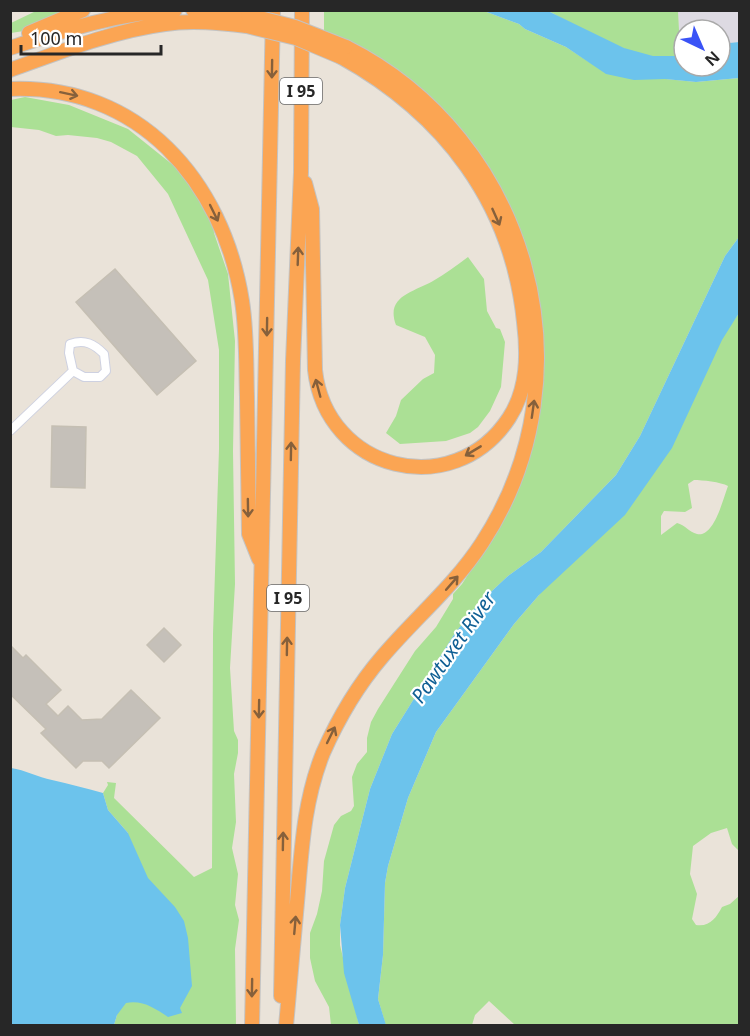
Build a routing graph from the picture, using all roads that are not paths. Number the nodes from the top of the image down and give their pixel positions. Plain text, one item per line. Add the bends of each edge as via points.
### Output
1 (82, 10) edge
2 (175, 10) edge
3 (193, 10) edge
4 (273, 10) edge
5 (302, 10) edge
6 (247, 21) junction
7 (10, 41) edge
8 (10, 48) edge
9 (344, 52) junction
10 (10, 70) edge
11 (10, 89) edge
12 (301, 172) junction
13 (73, 371) junction
14 (10, 431) edge
15 (262, 566) junction
16 (252, 1026) edge
17 (281, 1026) edge
18 (286, 1026) edge

1 - 7 highway
2 - 8 highway via 99,21
3 - 6 highway
4 -> 15 highway, I 95
5 - 12 highway, I 95
6 - 9 highway, bridge
6 - 10 highway via 142,28
9 -> 12 highway via 400,94 450,144 489,202 510,253 523,311 524,384 510,417 476,450 443,464 398,464 357,447 329,417 315,370 312,209
18 -> 9 highway via 302,832 316,771 337,724 365,679 458,577 494,525 525,448 537,371 535,318 526,268 514,230 489,180 460,138 423,99 384,69
11 -> 15 highway via 70,94 125,116 151,132 171,151 208,200 229,248 242,300 249,534
17 -> 12 highway, I 95 via 293,361
13 - 13 street via 84,378 100,377 106,370 104,354 94,344 70,344
13 - 14 street
15 -> 16 highway, I 95

